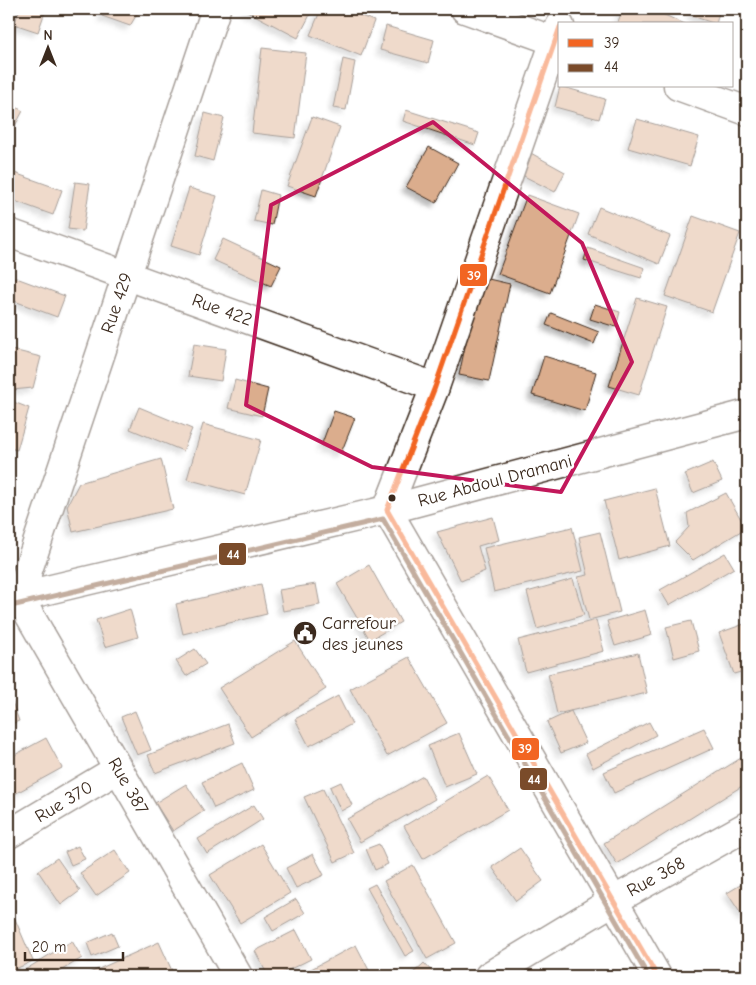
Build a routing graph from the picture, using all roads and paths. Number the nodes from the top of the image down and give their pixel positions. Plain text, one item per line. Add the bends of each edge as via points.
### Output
1 (216, 9) edge
2 (464, 9) edge
3 (566, 9) edge
4 (562, 22) edge
5 (558, 34) edge
6 (558, 37) edge
7 (684, 88) edge
8 (747, 111) edge
9 (9, 233) edge
10 (127, 275) junction
11 (435, 387) junction
12 (747, 414) edge
13 (388, 510) junction
14 (14, 598) edge
15 (118, 769) junction
16 (747, 826) edge
17 (9, 834) edge
18 (613, 901) junction
19 (238, 976) edge
20 (489, 976) edge
21 (657, 976) edge

1 - 10 street, Rue 429
2 - 5 street
3 - 4 street
6 - 11 street
7 - 8 street
9 - 10 street, Rue 422
10 - 11 street, Rue 422
10 - 14 street, Rue 429
11 - 13 street
12 - 13 street, Rue Abdoul Dramani
13 - 14 street, Rue Abdoul Dramani
13 - 18 street
14 - 15 street, Rue 387
15 - 17 street, Rue 370
15 - 19 street, Rue 387
16 - 18 street, Rue 368
18 - 20 street, Rue 368
18 - 21 street

